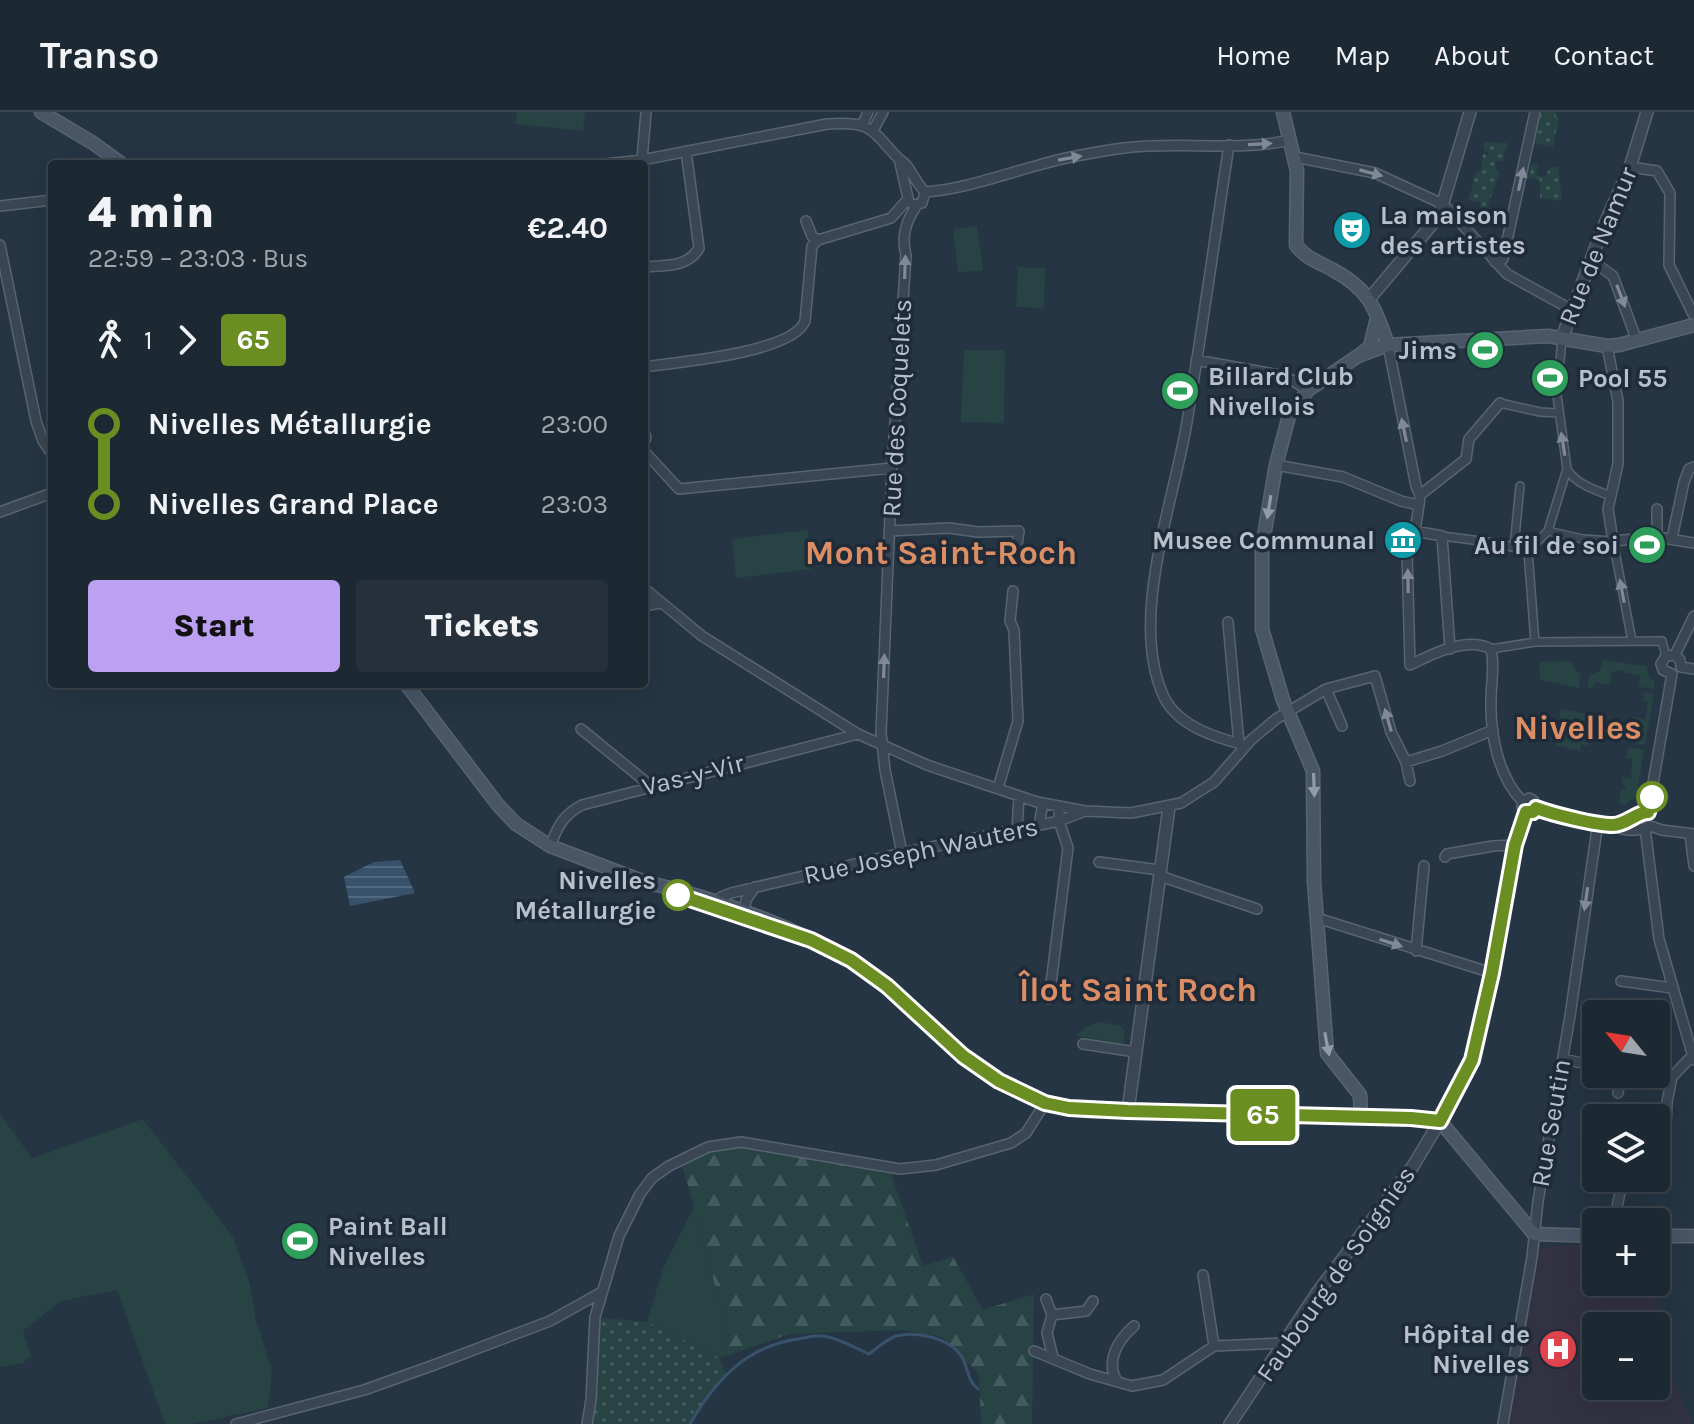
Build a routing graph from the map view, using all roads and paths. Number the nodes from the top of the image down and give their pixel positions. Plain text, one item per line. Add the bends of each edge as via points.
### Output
1 (41, 112) edge
2 (646, 112) edge
3 (868, 112) edge
4 (883, 112) edge
5 (1283, 112) edge
6 (1470, 112) edge
7 (1535, 112) edge
8 (1647, 112) edge
9 (862, 125) junction
10 (873, 131) junction
11 (1290, 140) junction
12 (1229, 145) junction
13 (686, 151) junction
14 (1295, 157) junction
15 (899, 159) junction
16 (116, 160) edge
17 (642, 160) joint
18 (1630, 167) junction
19 (923, 190) junction
20 (907, 196) junction
21 (48, 200) edge
22 (917, 205) junction
23 (0, 206) edge
24 (1443, 206) junction
25 (891, 218) junction
26 (908, 218) junction
27 (806, 221) dead end
28 (818, 240) junction
29 (0, 245) edge
30 (1495, 262) junction
31 (1590, 266) junction
32 (648, 267) edge
33 (4, 290) edge
34 (1370, 298) junction
35 (1572, 310) junction
36 (1694, 314) edge
37 (1378, 315) junction
38 (1688, 327) edge
39 (1562, 338) junction
40 (1637, 341) junction
41 (1388, 345) junction
42 (1607, 346) junction
43 (1358, 356) junction
44 (1196, 360) junction
45 (648, 366) edge
46 (1308, 390) junction
47 (1500, 403) joint
48 (1558, 413) junction
49 (48, 448) edge
50 (648, 455) edge
51 (1276, 465) junction
52 (892, 468) junction
53 (1692, 468) edge
54 (1567, 469) junction
55 (1520, 486) dead end
56 (48, 494) edge
57 (1611, 496) junction
58 (1420, 500) junction
59 (1657, 509) dead end
60 (0, 512) edge
61 (889, 531) junction
62 (1415, 531) junction
63 (1548, 531) junction
64 (1442, 536) junction
65 (1657, 537) junction
66 (1672, 538) junction
67 (1613, 541) junction
68 (1694, 543) edge
69 (1514, 547) junction
70 (1528, 551) junction
71 (1015, 560) dead end
72 (1013, 591) dead end
73 (648, 592) edge
74 (661, 603) junction
75 (648, 605) edge
76 (1694, 616) edge
77 (1228, 622) dead end
78 (1632, 641) junction
79 (1535, 642) junction
80 (1450, 649) junction
81 (1491, 649) junction
82 (1670, 656) junction
83 (1681, 667) junction
84 (1694, 669) edge
85 (1672, 674) junction
86 (409, 688) edge
87 (1326, 689) junction
88 (1289, 712) junction
89 (1342, 726) dead end
90 (581, 729) dead end
91 (1493, 730) junction
92 (858, 734) junction
93 (881, 744) junction
94 (1242, 745) junction
95 (1406, 762) junction
96 (1410, 781) dead end
97 (651, 786) junction
98 (998, 788) junction
99 (1019, 796) junction
100 (1043, 803) junction
101 (1059, 806) junction
102 (1169, 807) junction
103 (1528, 807) junction
104 (1089, 811) junction
105 (1648, 812) junction
106 (1637, 816) junction
107 (1059, 821) junction
108 (1598, 822) junction
109 (1039, 825) junction
110 (1614, 825) junction
111 (1646, 827) junction
112 (1017, 830) junction
113 (1692, 834) edge
114 (1515, 845) junction
115 (550, 846) junction
116 (902, 853) junction
117 (1445, 857) dead end
118 (1099, 862) dead end
119 (1424, 866) dead end
120 (1694, 866) edge
121 (1160, 873) junction
122 (755, 887) junction
123 (715, 906) junction
124 (1257, 909) dead end
125 (744, 916) junction
126 (1317, 918) junction
127 (1416, 951) junction
128 (1492, 973) junction
129 (1621, 981) dead end
130 (1672, 988) junction
131 (1049, 999) dead end
132 (1691, 1043) edge
133 (1083, 1044) dead end
134 (1136, 1052) junction
135 (1693, 1058) edge
136 (1563, 1059) junction
137 (1582, 1063) edge
138 (1672, 1077) joint
139 (1619, 1088) edge
140 (1618, 1093) dead end
141 (1050, 1104) junction
142 (1668, 1104) edge
143 (1128, 1111) junction
144 (1361, 1117) junction
145 (1440, 1121) junction
146 (1534, 1234) junction
147 (1582, 1236) edge
148 (1670, 1236) edge
149 (1694, 1236) edge
150 (1203, 1275) dead end
151 (602, 1292) junction
152 (1046, 1299) dead end
153 (1093, 1301) dead end
154 (1052, 1315) junction
155 (1134, 1326) dead end
156 (1284, 1343) junction
157 (1214, 1346) junction
158 (1034, 1351) dead end
159 (1053, 1357) junction
160 (1117, 1381) junction
161 (236, 1424) edge
162 (587, 1424) edge
163 (1230, 1424) edge
164 (1503, 1424) edge

1 - 16 main road
2 - 17 street
3 - 9 street
4 - 10 street
5 - 11 main road
6 - 24 street
30 -> 7 street via 1503,259
8 - 18 street, Rue de Namur
9 - 10 street
9 - 13 street via 827,124
10 - 15 street
12 -> 11 street
11 - 14 main road
19 -> 12 street via 946,191 1062,159 1146,146
12 - 44 street
13 - 17 street
13 - 32 street via 699,248 686,262
14 -> 24 street via 1375,173
14 - 34 main road via 1296,245
15 - 19 street
15 - 20 street
18 - 31 street, Rue de Namur
18 - 36 street via 1657,171 1670,193 1669,265
19 - 20 street via 911,188
19 - 22 street via 924,201
20 - 22 street
20 - 25 street
21 - 23 street
22 - 26 street
24 - 30 street
24 - 34 street
25 - 26 street
25 - 28 street
52 -> 26 street, Rue des Coquelets
27 - 28 street
28 - 45 street via 810,252 805,321 795,335 757,350
29 - 33 street
30 - 35 street via 1523,285
31 - 35 street, Rue de Namur
31 -> 40 street via 1613,276
33 - 49 street via 36,421
34 - 37 main road
35 - 39 street, Rue de Namur
36 - 38 street via 1686,318
37 - 41 main road
37 - 43 main road via 1370,347
38 - 40 main road
39 - 41 main road
39 - 42 main road
39 - 48 street, Rue de Namur
40 - 42 main road
41 - 43 main road
58 -> 41 street
42 - 57 street via 1619,425
43 - 46 main road
44 - 46 street via 1285,376
44 - 94 street via 1154,582 1151,645 1159,683 1173,711 1185,722
46 - 51 main road via 1289,416
47 - 48 street
47 - 58 street via 1469,439 1466,459
54 -> 48 street, Rue de Namur
50 - 52 street via 679,489
51 - 58 street via 1343,477 1401,501
51 -> 88 main road via 1262,548 1262,629
52 - 61 street, Rue des Coquelets
53 - 66 street
54 - 57 street via 1570,476
54 - 63 street
55 - 69 street
56 - 60 street
57 - 67 street
58 - 62 street
59 - 65 street
61 - 71 street via 1019,531
93 -> 61 street, Rue des Coquelets
62 - 64 street
80 -> 62 street via 1410,665 1407,551
63 - 67 street
63 - 70 street
64 - 69 street
64 - 80 street
65 - 66 street
65 - 67 street
66 - 68 street
78 -> 67 street
69 - 70 street
70 - 79 street
72 - 98 street via 1010,621 1019,708
73 - 74 street
74 - 75 street
74 - 92 street via 702,636
76 - 82 street
77 - 94 street
78 - 79 street
78 - 82 street via 1662,641
79 - 81 street
80 - 81 street
81 - 91 street
82 - 83 street via 1680,660
82 - 85 street via 1661,667
83 - 84 street
83 - 85 street
85 - 105 street
86 - 115 main road via 498,805
87 - 88 street
87 - 89 street
95 -> 87 street via 1375,676
88 - 94 street
88 -> 126 main road via 1313,771
90 - 97 street
91 - 95 street
91 - 103 street via 1511,791
92 - 93 street
92 - 97 street, Vas-y-Vir
93 - 98 street
93 - 116 street, Rue des Coquelets
94 - 102 street via 1214,782
95 - 96 street
97 - 115 street, Vas-y-Vir via 568,813
98 - 99 street
99 - 100 street
99 - 112 street
100 - 101 street
100 - 109 street
101 - 104 street
101 - 107 street
102 - 104 street via 1131,813
102 - 121 street
103 - 108 street
103 - 114 street
104 - 107 street, Rue Joseph Wauters
105 - 106 street
105 - 111 street via 1652,817
106 - 110 street
106 - 111 street
107 - 109 street, Rue Joseph Wauters
107 - 131 street via 1068,848
108 - 110 street
108 -> 136 street, Rue Seutin
109 - 112 street, Rue Joseph Wauters
110 - 111 street via 1633,832
111 - 113 street
111 - 130 street via 1657,928
112 - 116 street, Rue Joseph Wauters
113 - 120 street
114 - 117 street
114 - 128 street
115 - 123 main road
116 - 122 street, Rue Joseph Wauters
118 - 121 street
119 - 127 street
121 - 124 street
121 - 134 street
122 - 123 street, Rue Joseph Wauters via 721,897
122 - 125 street
123 - 125 main road
125 - 141 main road via 851,960 983,1071
126 -> 127 street
126 -> 144 main road via 1327,1053 1360,1095
127 - 128 street
128 - 145 street via 1472,1060
129 - 130 street
130 - 132 street
132 - 135 street
133 - 134 street
134 - 143 street
135 - 138 street
136 - 137 street
136 - 146 street, Rue Seutin
138 - 142 street
139 - 140 street
141 - 143 main road
141 - 151 street via 1011,1143 936,1165 900,1169 749,1142 708,1147 669,1166 640,1194 619,1236
143 - 144 main road
144 - 145 main road
145 - 146 main road
145 - 156 street, Faubourg de Soignies
146 - 147 main road
146 - 164 street, Rue Seutin
148 - 149 main road
150 - 157 street
151 - 161 street via 550,1321 420,1370
151 - 162 street via 595,1317
152 - 154 street
153 - 154 street via 1086,1311
154 - 159 street via 1047,1333
155 - 160 street via 1114,1354
156 - 157 street
156 - 163 street, Faubourg de Soignies
157 - 160 street via 1163,1380 1132,1386
158 - 159 street
159 - 160 street

